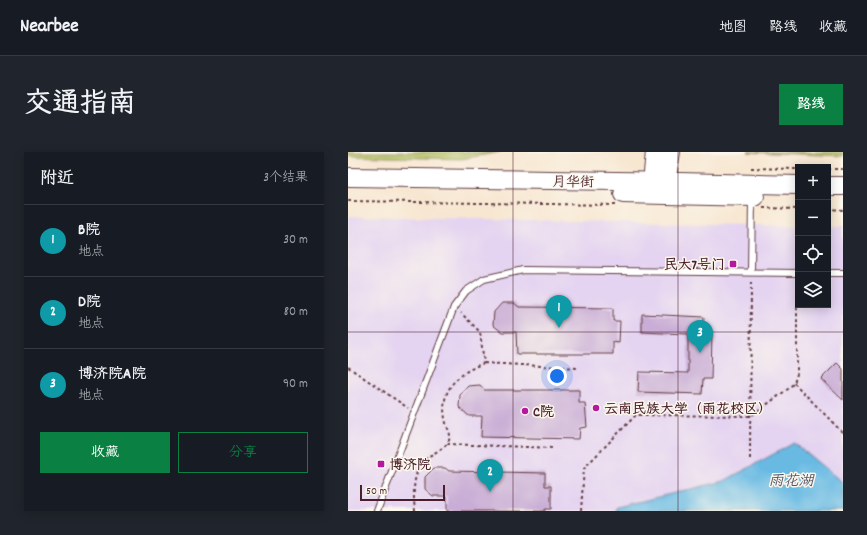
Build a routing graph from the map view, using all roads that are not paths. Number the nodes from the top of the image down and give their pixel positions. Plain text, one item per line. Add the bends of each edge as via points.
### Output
1 (655, 152) edge
2 (671, 152) edge
3 (348, 177) edge
4 (795, 186) edge
5 (831, 186) edge
6 (843, 186) edge
7 (659, 189) junction
8 (348, 190) edge
9 (795, 198) edge
10 (831, 198) edge
11 (843, 198) edge
12 (752, 203) junction
13 (751, 272) junction
14 (795, 273) edge
15 (831, 273) edge
16 (843, 274) edge
17 (377, 511) edge

1 - 7 street
2 - 7 street
3 - 7 street, 月华街
4 - 7 street, 月华街
5 - 6 street
7 - 8 street, 月华街
7 - 12 street, 月华街
9 - 12 street, 月华街
10 - 11 street
12 - 13 lane
13 - 14 lane
13 - 17 lane via 523,270 484,279 466,291 454,307
15 - 16 lane

